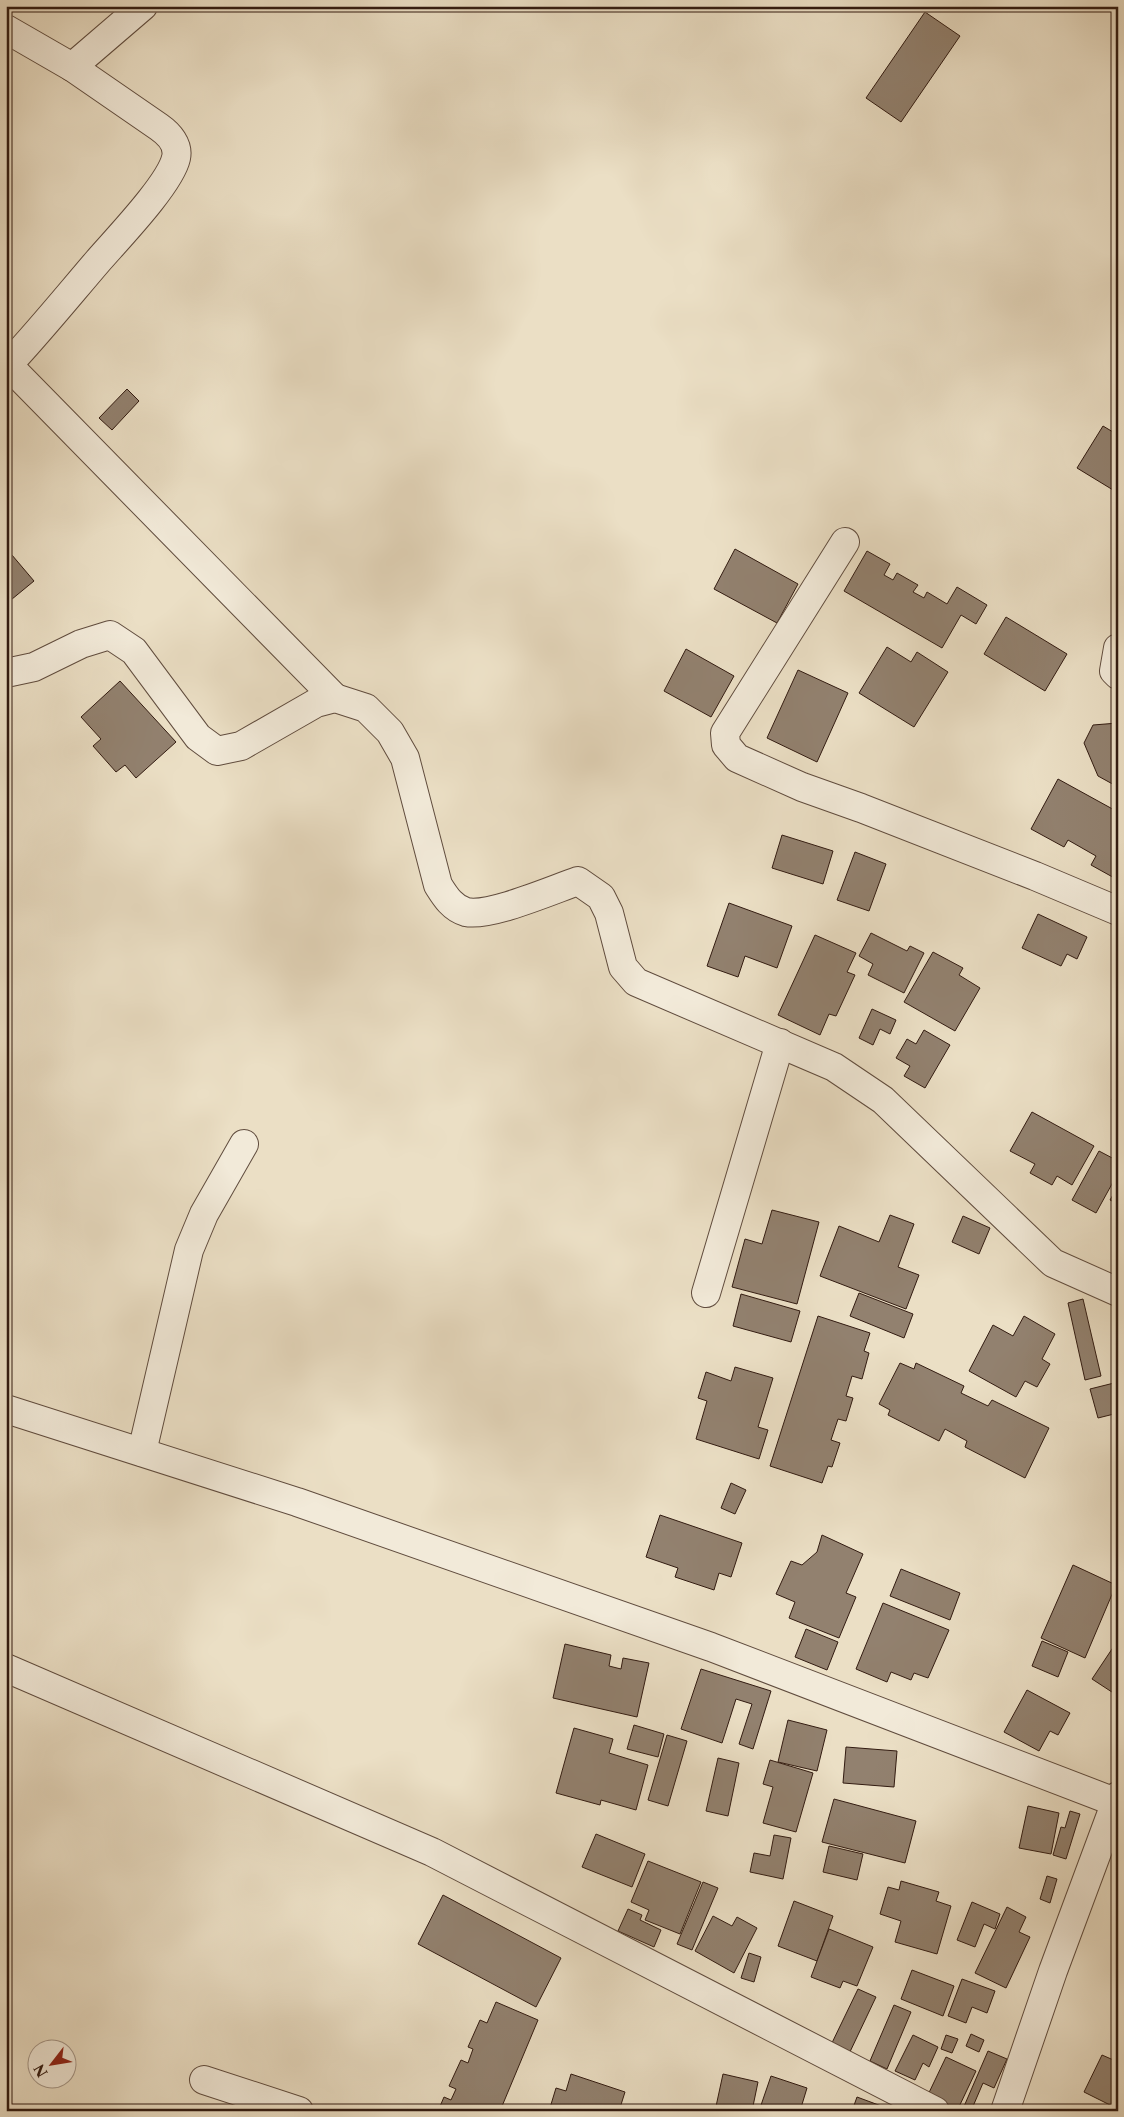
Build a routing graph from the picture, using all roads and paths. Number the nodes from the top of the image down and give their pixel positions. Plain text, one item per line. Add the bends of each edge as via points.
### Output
1 (143, 6) edge
2 (6, 29) edge
3 (72, 67) junction
4 (7, 366) edge
5 (845, 542) dead end
6 (1118, 648) edge
7 (6, 673) edge
8 (1118, 675) edge
9 (335, 698) junction
10 (1118, 911) edge
11 (780, 1043) junction
12 (244, 1144) dead end
13 (1118, 1292) edge
14 (706, 1293) dead end
15 (6, 1409) edge
16 (142, 1452) junction
17 (6, 1668) edge
18 (1116, 1799) edge
19 (204, 2080) dead end
20 (236, 2101) edge
21 (299, 2111) edge
22 (935, 2111) edge
23 (1005, 2111) edge

1 - 3 street
2 - 3 street
3 - 4 street via 167,133 174,142 177,155 174,167 148,203
4 - 9 street
5 - 10 street via 725,733 726,745 737,758 802,787
6 - 8 street via 1114,671
7 - 9 street via 34,667 81,644 110,635 134,651 198,737 216,751 241,746 298,712
9 - 11 street via 366,708 390,732 405,758 438,885 448,901 465,912 490,911 578,881 601,898 609,913 623,967 636,982
11 - 13 street via 834,1067 883,1100 1053,1263
11 - 14 street
12 - 16 street via 204,1214 189,1250
15 - 16 street
16 - 18 street via 297,1502 711,1647
17 - 22 street via 432,1852
18 - 23 street
19 - 20 street
20 - 21 street

